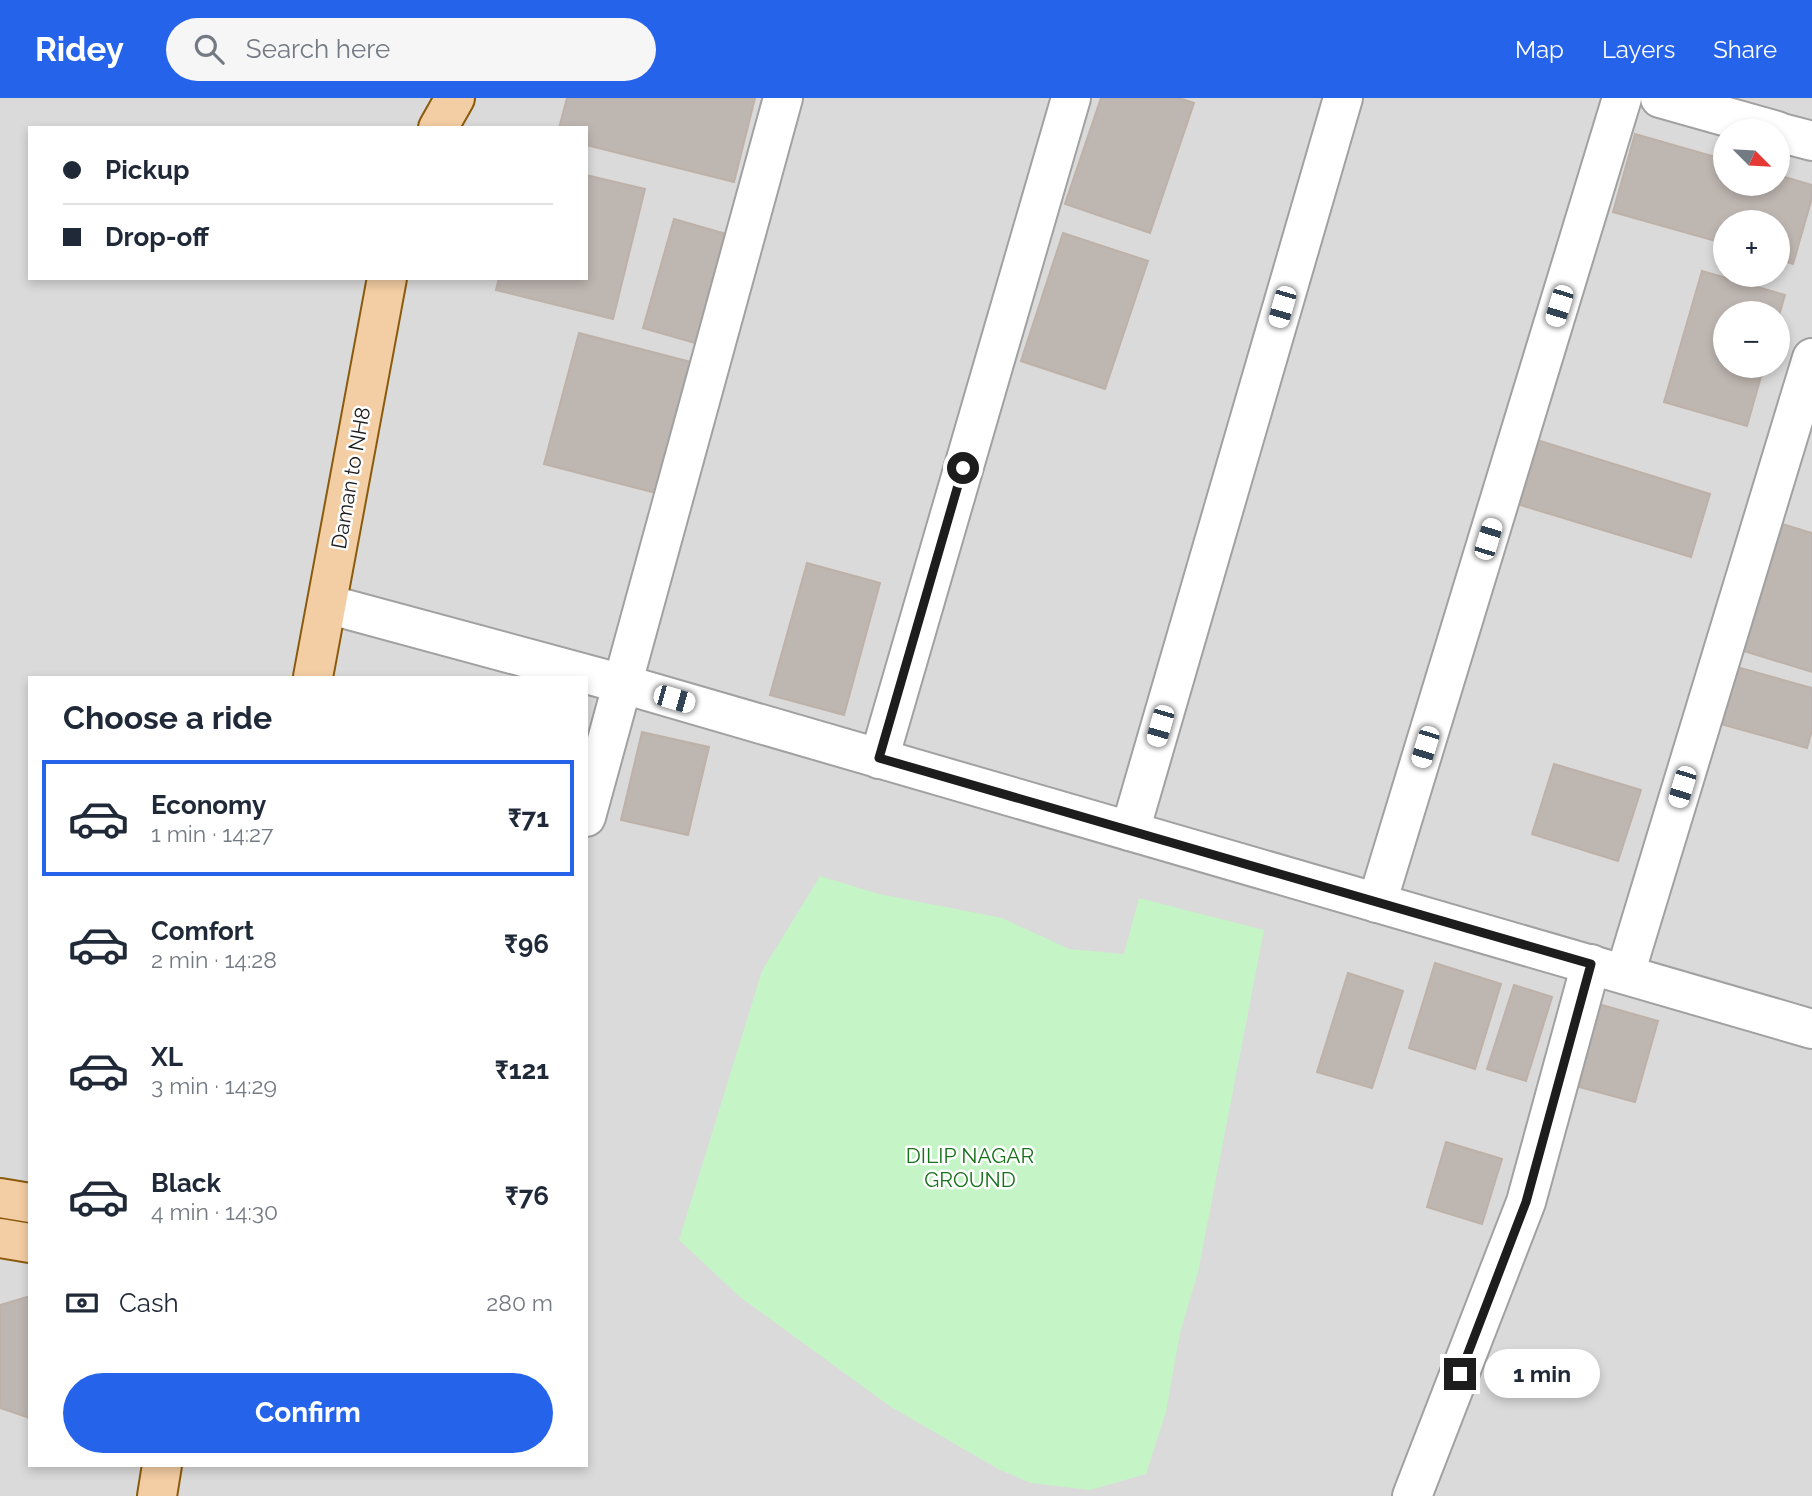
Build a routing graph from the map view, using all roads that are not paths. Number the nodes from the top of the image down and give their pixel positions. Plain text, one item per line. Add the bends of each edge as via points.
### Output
1 (455, 98) edge
2 (783, 98) edge
3 (1071, 98) edge
4 (1343, 98) edge
5 (1622, 98) edge
6 (1660, 98) edge
7 (1734, 119) edge
8 (439, 126) edge
9 (1790, 135) edge
10 (1812, 141) edge
11 (387, 280) edge
12 (1812, 358) edge
13 (327, 604) junction
14 (313, 676) edge
15 (622, 684) junction
16 (879, 758) junction
17 (588, 810) edge
18 (1130, 831) junction
19 (1377, 903) junction
20 (1608, 969) junction
21 (1812, 1029) edge
22 (0, 1198) edge
23 (28, 1203) edge
24 (0, 1238) edge
25 (28, 1243) edge
26 (162, 1467) edge
27 (156, 1496) edge
28 (1412, 1496) edge

1 - 8 main road
2 - 15 street
3 - 16 street
4 - 18 street
5 - 19 street
6 - 7 street
9 - 10 street
11 - 13 main road, Daman to NH8
12 - 20 street
13 - 14 main road, Daman to NH8
13 - 15 street
15 - 16 street
15 - 17 street
16 - 18 street
18 - 19 street
19 - 20 street
20 - 21 street
20 - 28 street via 1526,1202
22 - 23 main road
24 - 25 main road
26 - 27 main road

